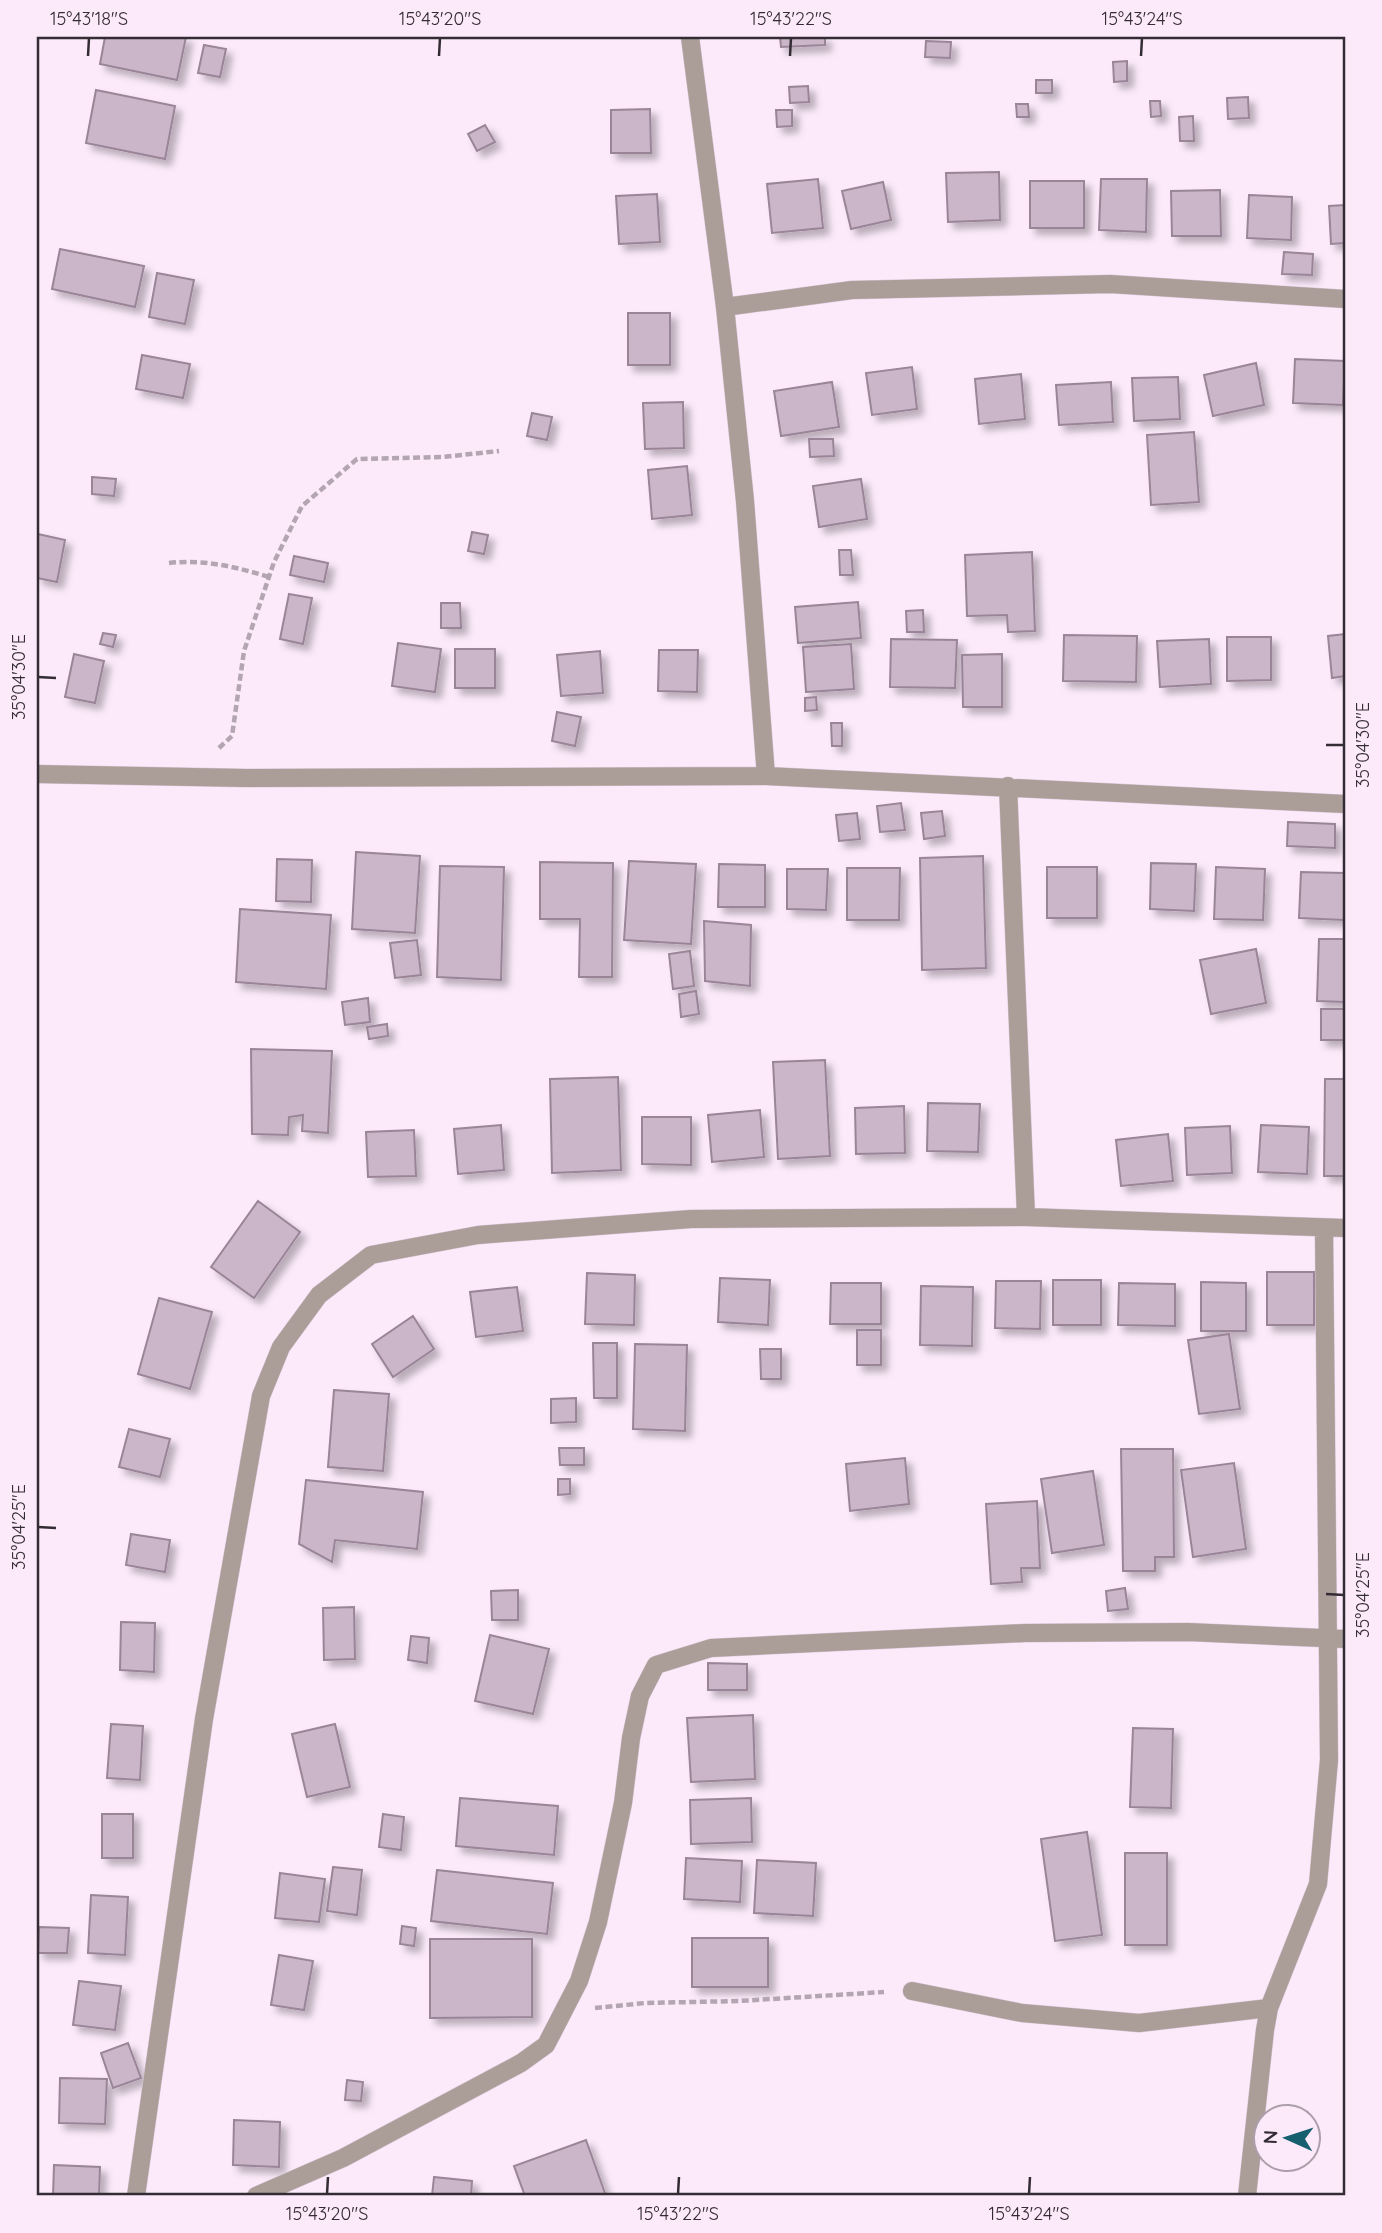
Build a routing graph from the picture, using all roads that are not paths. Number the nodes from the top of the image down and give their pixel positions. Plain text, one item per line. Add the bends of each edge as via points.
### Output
1 (690, 37) edge
2 (1345, 299) edge
3 (725, 307) junction
4 (37, 774) edge
5 (766, 776) junction
6 (1008, 786) junction
7 (1345, 804) edge
8 (1026, 1217) junction
9 (1324, 1228) junction
10 (1345, 1228) edge
11 (1326, 1639) junction
12 (1345, 1639) edge
13 (912, 1991) road end
14 (1269, 2008) junction
15 (136, 2196) edge
16 (256, 2196) edge
17 (1247, 2196) edge

1 - 3 street
2 - 3 street via 1110,284 852,290
3 - 5 street
4 - 5 street
5 - 6 street
6 - 7 street
6 - 8 street
8 - 9 street
8 - 15 street via 691,1219 478,1235 370,1255 319,1295 281,1347 261,1396 204,1719
9 - 10 street
9 - 11 street
11 - 12 street
11 - 14 street via 1329,1760 1318,1884
11 - 16 street via 1188,1632 1025,1633 710,1648 656,1665 640,1696 624,1803 598,1922 579,1981 546,2045 521,2063 343,2158
13 - 14 street via 1022,2013 1139,2023
14 - 17 street

